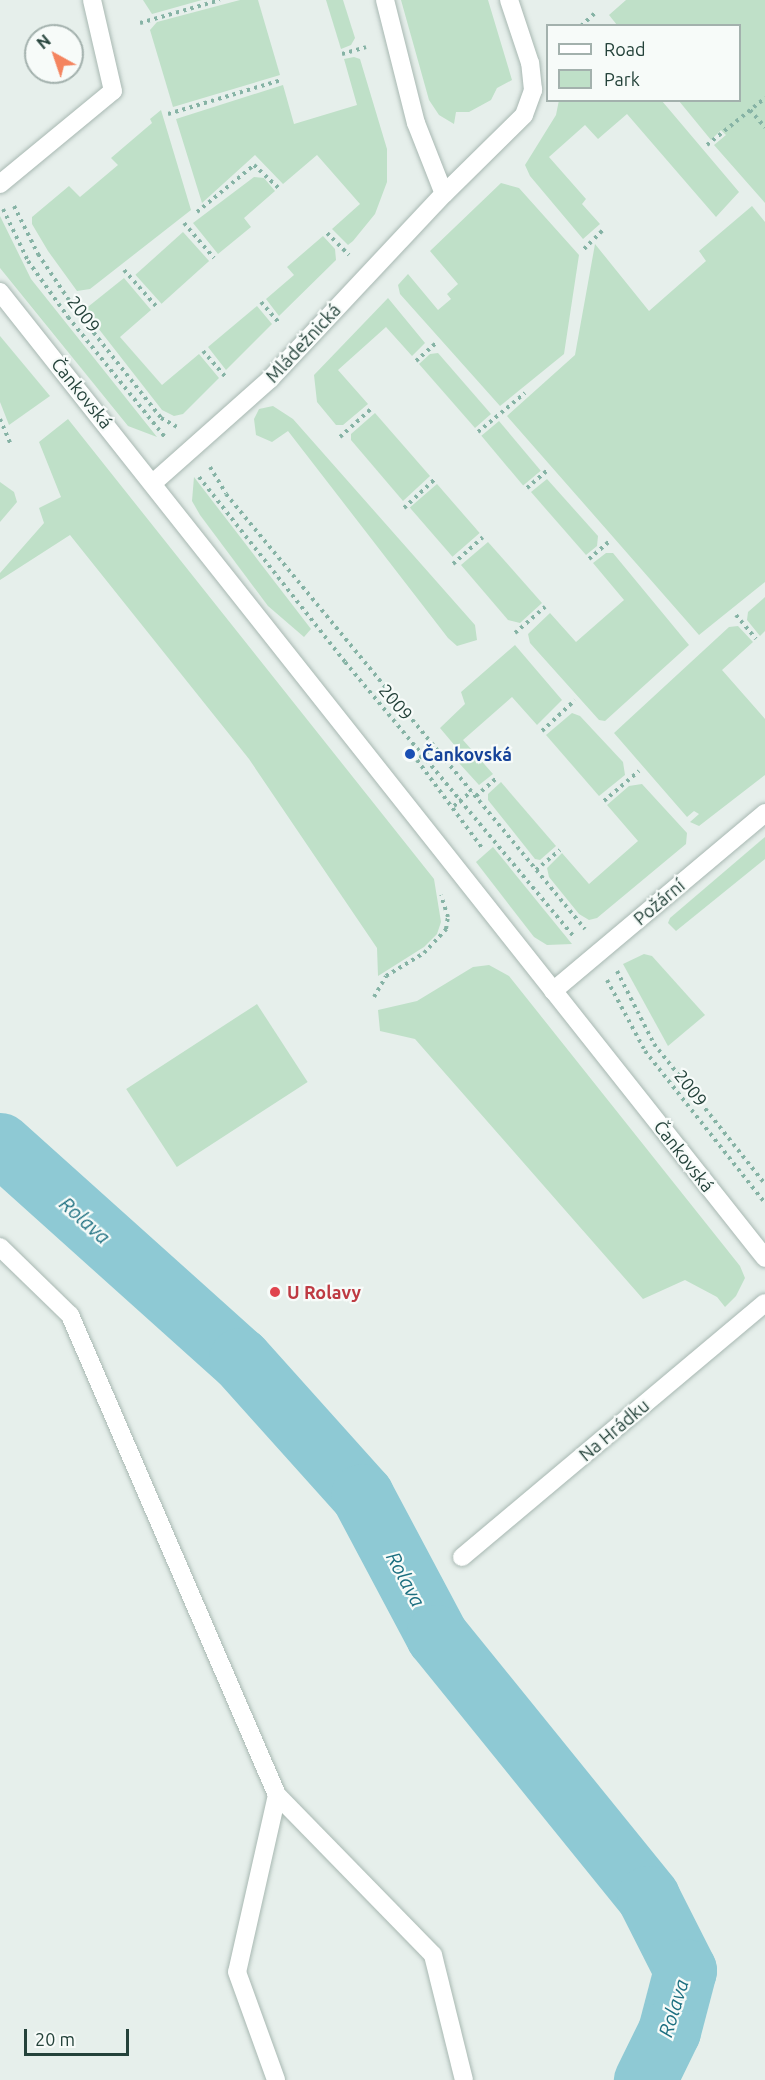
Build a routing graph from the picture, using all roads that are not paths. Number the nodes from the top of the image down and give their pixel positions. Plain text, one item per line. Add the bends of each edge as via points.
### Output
1 (92, 0) edge
2 (385, 0) edge
3 (509, 0) edge
4 (1, 183) edge
5 (444, 194) junction
6 (0, 292) edge
7 (153, 483) junction
8 (765, 813) edge
9 (553, 991) junction
10 (0, 1246) edge
11 (765, 1258) edge
12 (765, 1303) edge
13 (462, 1557) dead end
14 (277, 1794) junction
15 (276, 2080) edge
16 (464, 2080) edge

1 - 4 street via 113,91
2 - 5 street via 416,123
3 - 5 street, Mládežnická via 530,63 533,90 525,115
5 - 7 street, Mládežnická via 270,379
6 - 7 street, Čankovská
7 - 9 street, Čankovská
8 - 9 street, Požární
9 - 11 street, Čankovská
10 - 14 street via 70,1315
12 - 13 street, Na Hrádku
14 - 15 street via 237,1972
14 - 16 street via 433,1955

